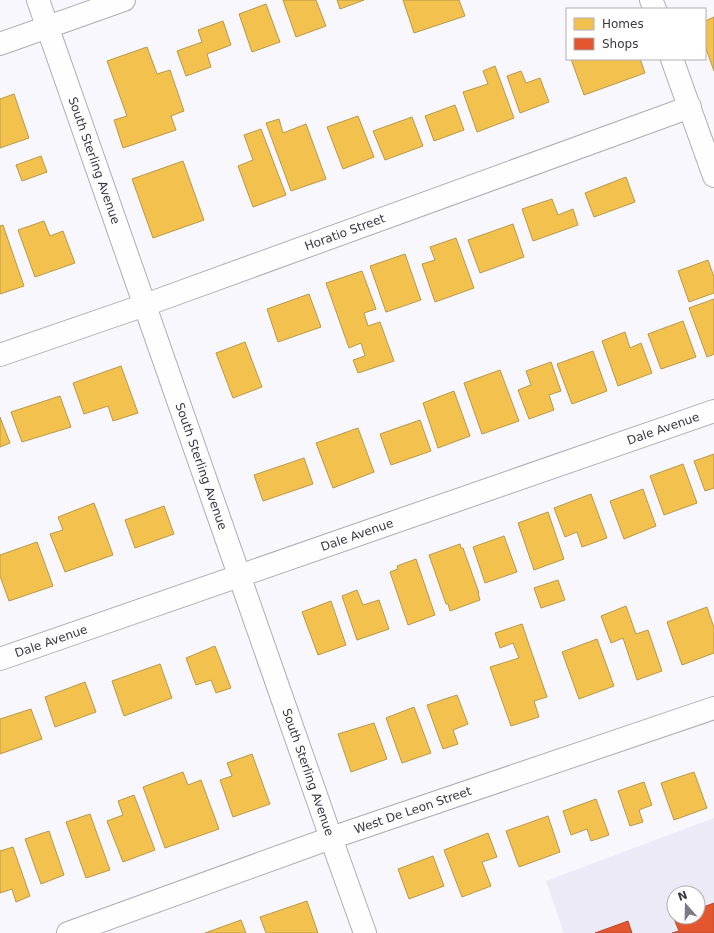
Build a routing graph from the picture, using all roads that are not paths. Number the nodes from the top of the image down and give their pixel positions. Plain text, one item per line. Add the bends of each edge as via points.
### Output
1 (38, 0) edge
2 (124, 0) edge
3 (48, 27) junction
4 (0, 44) edge
5 (672, 60) edge
6 (690, 107) junction
7 (714, 176) edge
8 (145, 305) junction
9 (0, 355) edge
10 (714, 410) edge
11 (239, 575) junction
12 (0, 659) edge
13 (714, 708) edge
14 (331, 838) junction
15 (68, 933) edge
16 (365, 933) edge

1 - 3 street, South Sterling Avenue
2 - 3 street
3 - 4 street
3 - 8 street, South Sterling Avenue
5 - 6 street
6 - 7 street
6 - 8 street, Horatio Street
8 - 9 street, Horatio Street
8 - 11 street, South Sterling Avenue
10 - 11 street, Dale Avenue
11 - 12 street, Dale Avenue
11 - 14 street, South Sterling Avenue
13 - 14 street, West De Leon Street
14 - 15 street, West De Leon Street
14 - 16 street, South Sterling Avenue

